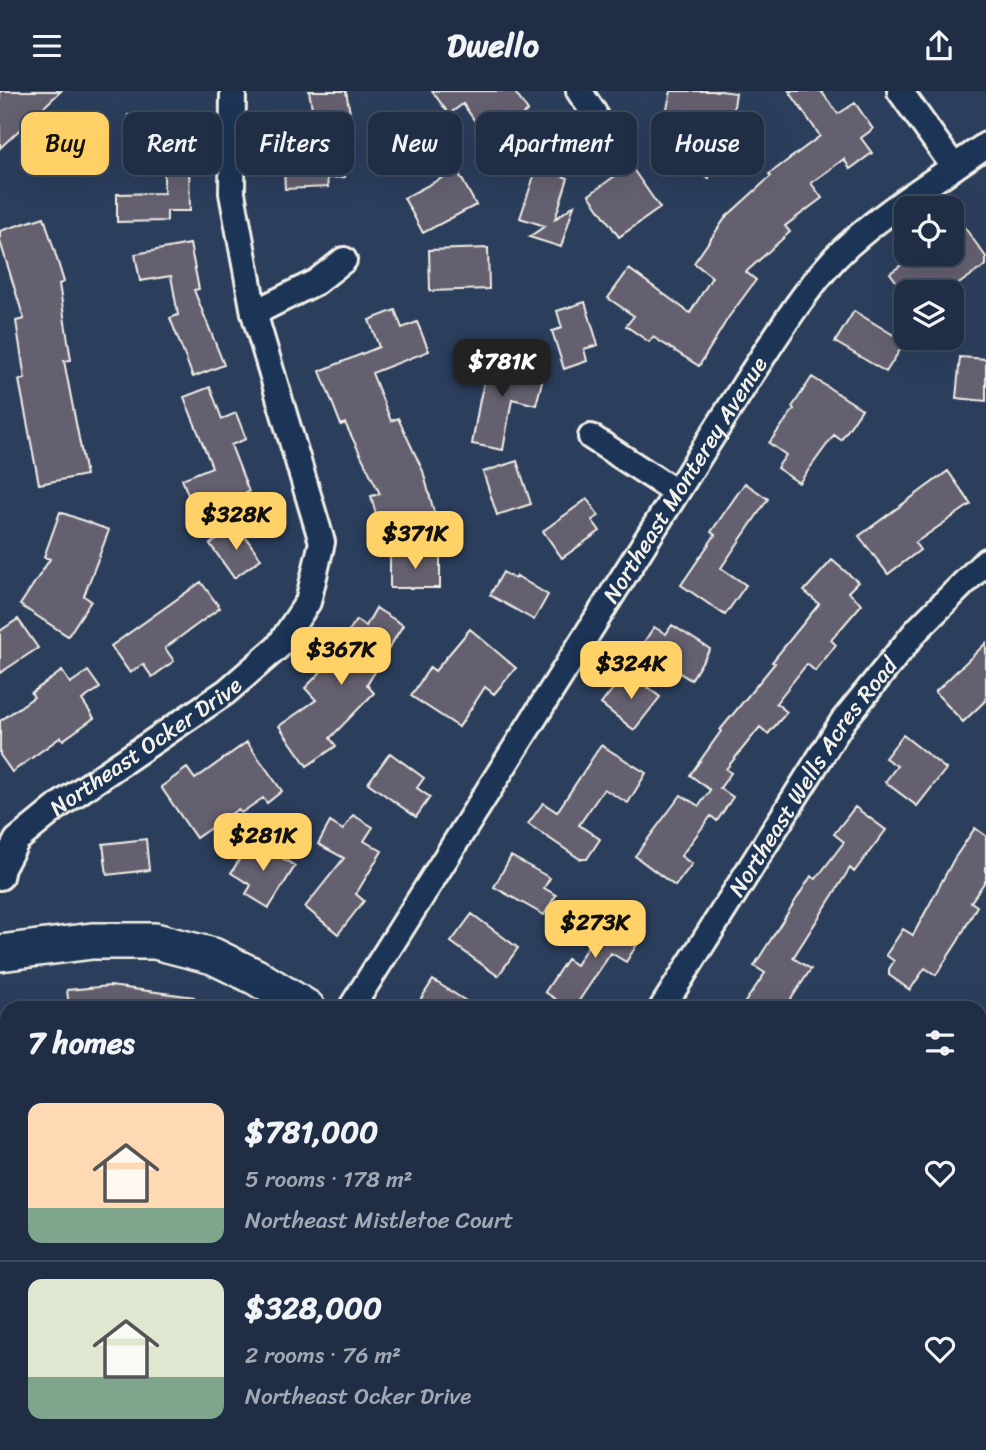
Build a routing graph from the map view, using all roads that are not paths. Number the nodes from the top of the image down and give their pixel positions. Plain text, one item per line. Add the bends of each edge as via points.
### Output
1 (233, 91) edge
2 (579, 91) edge
3 (900, 91) edge
4 (593, 112) edge
5 (986, 145) edge
6 (954, 167) junction
7 (344, 260) dead end
8 (254, 313) junction
9 (590, 437) dead end
10 (676, 492) junction
11 (986, 561) edge
12 (0, 877) edge
13 (0, 953) edge
14 (295, 1001) edge
15 (355, 1001) edge
16 (666, 1001) edge

1 - 8 street, Northeast Ocker Drive via 232,193
2 - 4 street
3 - 6 street
5 - 6 street, Northeast Monterey Avenue
6 - 10 street, Northeast Monterey Avenue via 876,223 837,256 806,291
7 - 8 street via 316,282
8 - 12 street, Northeast Ocker Drive via 322,542 308,601 278,647 226,692 61,804 17,840
9 - 10 street
10 - 15 street, Northeast Monterey Avenue
11 - 16 street, Northeast Wells Acres Road via 917,630 843,721
13 - 14 street via 92,941 155,941 213,956

